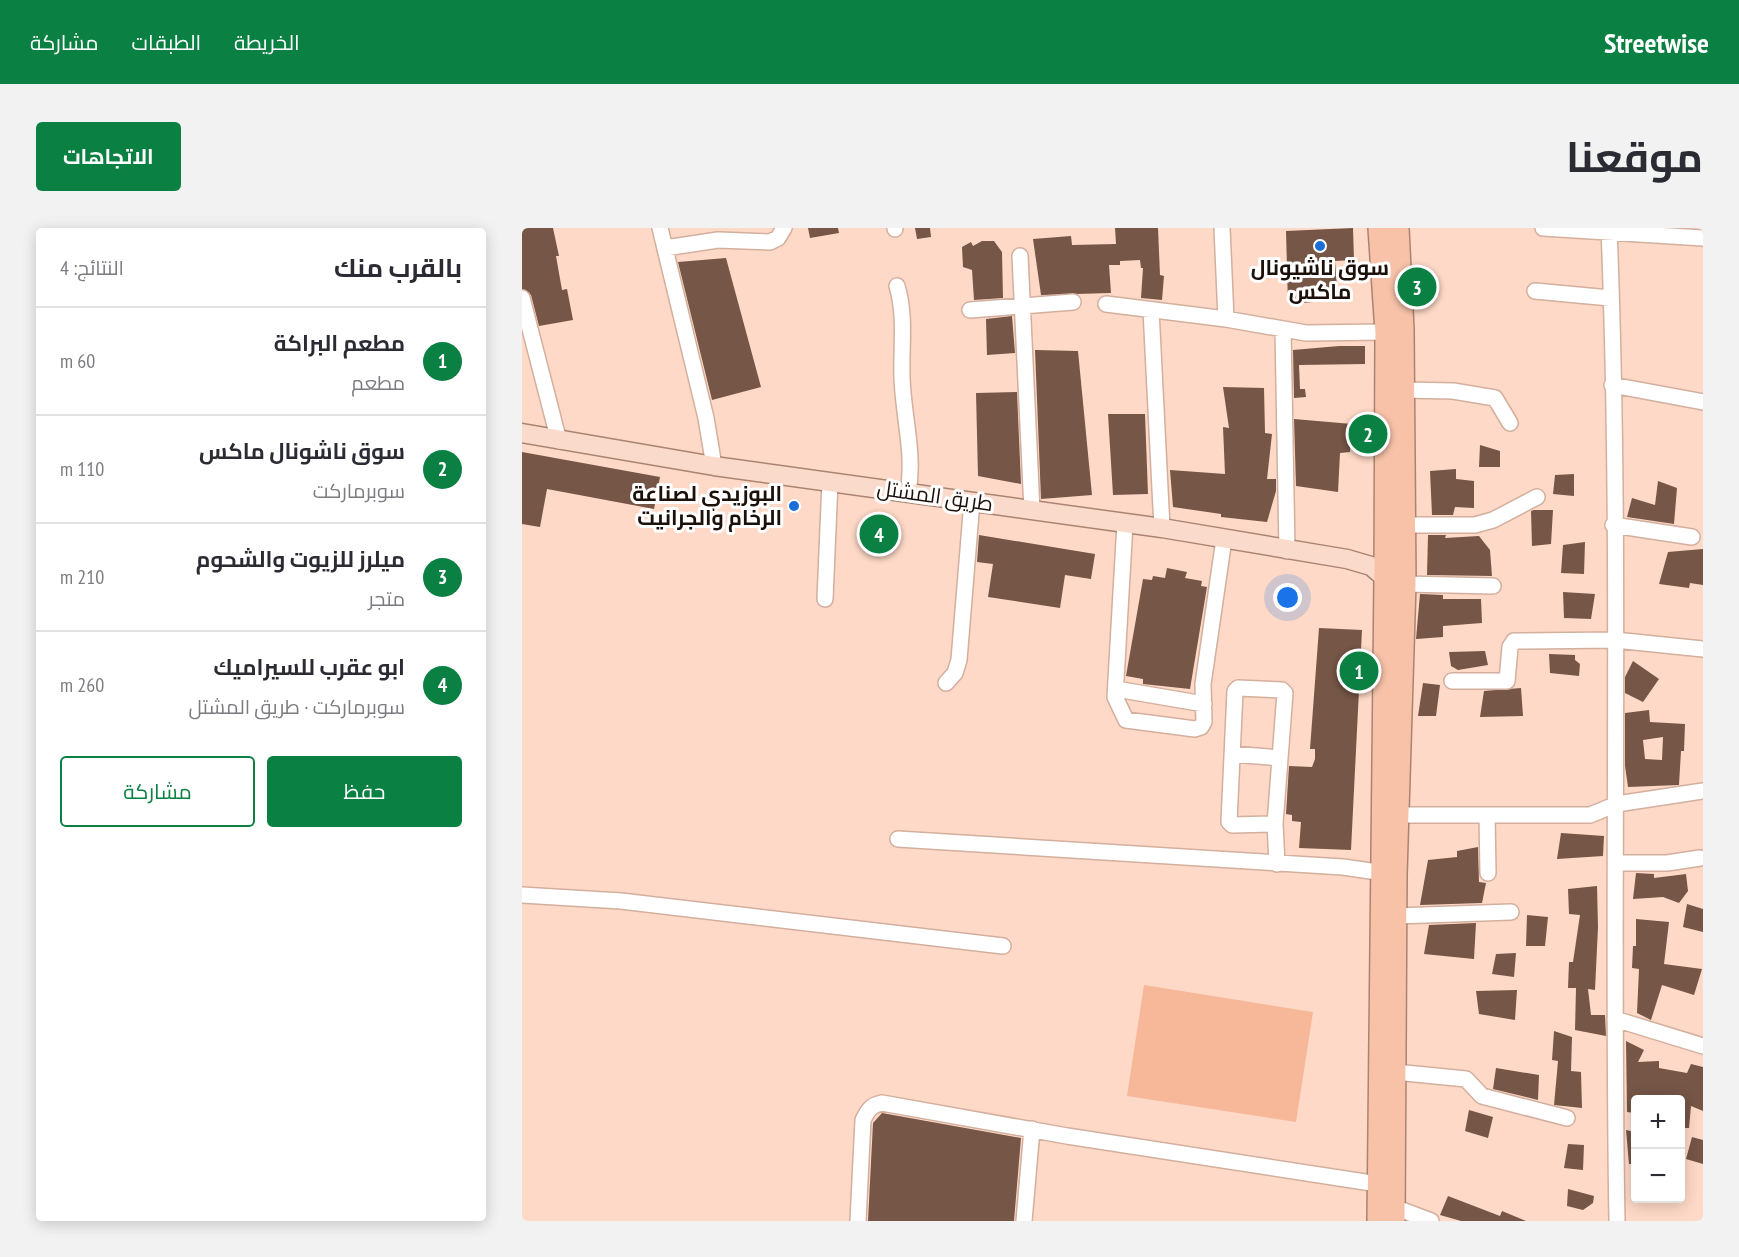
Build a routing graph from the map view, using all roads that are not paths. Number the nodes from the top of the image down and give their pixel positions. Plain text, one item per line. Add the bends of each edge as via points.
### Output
1 (660, 228) edge
2 (784, 228) edge
3 (1222, 228) edge
4 (1379, 228) edge
5 (1398, 228) edge
6 (1543, 228) edge
7 (1609, 230) edge
8 (1703, 238) edge
9 (665, 248) junction
10 (1020, 256) dead end
11 (897, 286) dead end
12 (1535, 291) dead end
13 (522, 298) edge
14 (1610, 298) junction
15 (1073, 302) dead end
16 (1106, 304) dead end
17 (1024, 305) junction
18 (970, 309) dead end
19 (1151, 310) junction
20 (1226, 319) junction
21 (1282, 329) junction
22 (1386, 332) junction
23 (1612, 385) junction
24 (1403, 390) junction
25 (1703, 402) edge
26 (1510, 423) dead end
27 (522, 433) edge
28 (559, 441) junction
29 (714, 466) junction
30 (830, 481) junction
31 (908, 492) junction
32 (1537, 497) dead end
33 (972, 501) junction
34 (1032, 510) junction
35 (1125, 523) junction
36 (1403, 525) junction
37 (1613, 525) junction
38 (1162, 528) junction
39 (1692, 537) dead end
40 (1224, 539) junction
41 (1385, 547) junction
42 (1287, 550) junction
43 (1347, 559) junction
44 (1396, 581) junction
45 (1493, 586) dead end
46 (825, 599) dead end
47 (1615, 640) junction
48 (1703, 649) edge
49 (1452, 681) dead end
50 (946, 683) dead end
51 (1116, 689) junction
52 (1204, 704) junction
53 (1232, 754) junction
54 (1280, 758) junction
55 (1703, 791) edge
56 (1617, 804) junction
57 (1398, 815) junction
58 (1487, 815) junction
59 (1275, 824) junction
60 (898, 839) dead end
61 (1700, 858) dead end
62 (1616, 863) junction
63 (1277, 864) junction
64 (1388, 873) junction
65 (1488, 873) dead end
66 (522, 895) edge
67 (1511, 912) dead end
68 (1396, 916) junction
69 (1003, 946) dead end
70 (1615, 1018) junction
71 (1703, 1046) edge
72 (1395, 1072) junction
73 (1567, 1118) dead end
74 (1032, 1129) junction
75 (1378, 1184) junction
76 (1394, 1214) edge
77 (858, 1221) edge
78 (1024, 1221) edge
79 (1378, 1221) edge
80 (1431, 1221) edge
81 (1617, 1221) edge

1 - 9 street
2 - 9 street via 770,242 718,240
3 - 20 street
4 - 22 highway
5 - 24 highway
6 - 7 street
7 - 8 street
7 - 14 street
9 - 29 street
10 - 17 street
11 - 31 street via 902,304 902,378 912,472
12 - 14 street
13 - 28 street
14 - 23 street
15 - 17 street
16 - 19 street
17 - 18 street
17 - 34 street
19 - 20 street
19 - 38 street
20 - 21 street
21 - 22 street via 1306,333
21 - 42 street
22 - 41 highway
23 - 25 street
23 - 37 street
24 - 26 street via 1453,391 1495,398
24 - 36 highway
27 - 28 main road, طريق المشتل
28 - 29 main road, طريق المشتل
29 - 30 main road, طريق المشتل
30 - 31 main road, طريق المشتل
30 - 46 street
31 - 33 main road, طريق المشتل
32 - 36 street via 1494,520 1475,525
33 - 34 main road, طريق المشتل
33 - 50 street via 959,660
34 - 35 main road, طريق المشتل
35 - 38 main road, طريق المشتل
35 - 51 street
36 - 44 highway
37 - 39 street
37 - 47 street
38 - 40 main road, طريق المشتل
40 - 42 main road, طريق المشتل
40 - 52 street via 1203,684
41 - 43 main road, طريق المشتل via 1369,557
41 - 44 highway
42 - 43 main road, طريق المشتل
43 - 44 main road, طريق المشتل via 1371,566
44 - 45 street
44 - 57 highway
44 - 64 highway
47 - 48 street
47 - 49 street via 1514,641 1510,646 1507,681
47 - 56 street
51 - 52 street
51 - 52 street via 1115,697 1126,720 1201,728
53 - 54 street
53 - 54 street via 1236,689 1282,690 1285,693
53 - 59 street via 1230,824
54 - 59 street
55 - 56 street
56 - 58 street via 1590,815
56 - 62 street
57 - 58 street
57 - 64 highway
58 - 65 street
59 - 63 street
60 - 63 street
61 - 62 street via 1667,863
62 - 70 street
63 - 64 street
64 - 68 highway
64 - 75 highway
66 - 69 street via 633,903
67 - 68 street
68 - 72 highway
70 - 71 street
70 - 81 street
72 - 73 street via 1466,1079 1482,1096
72 - 76 highway
74 - 75 street
74 - 77 street via 882,1103 874,1105 863,1120
74 - 78 street
75 - 79 highway
76 - 80 street

